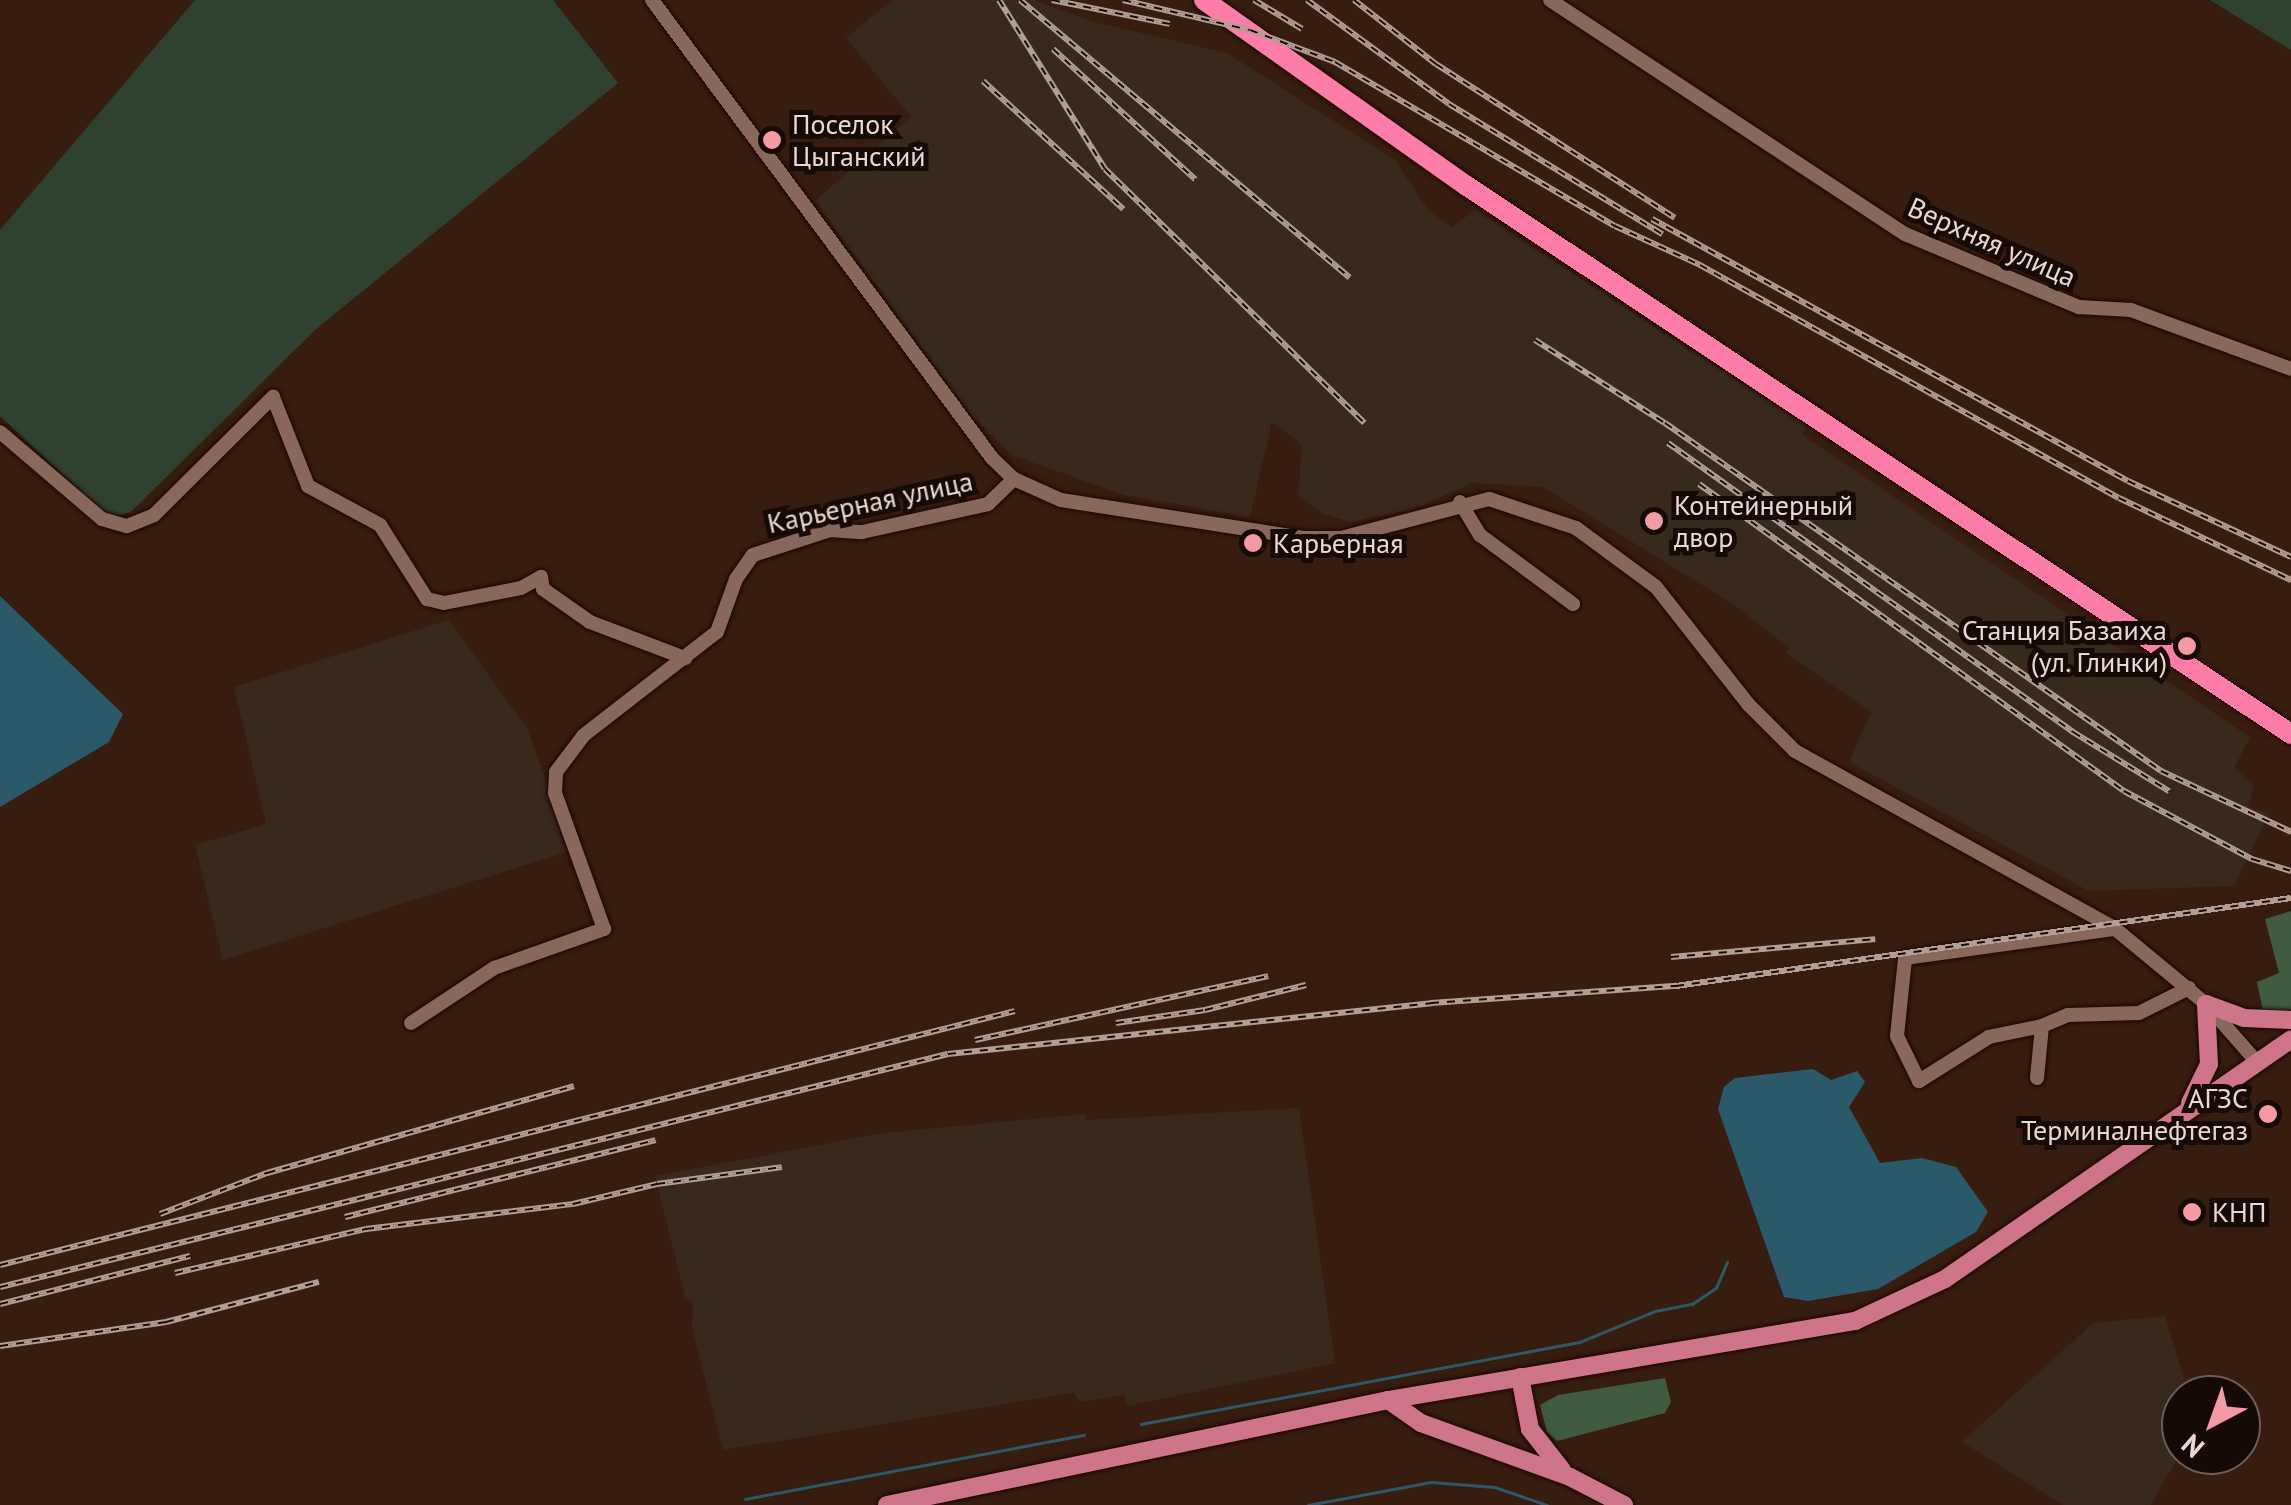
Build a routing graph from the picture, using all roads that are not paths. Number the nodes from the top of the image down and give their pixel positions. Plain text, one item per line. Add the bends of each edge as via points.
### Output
1 (652, 0) edge
2 (1204, 0) edge
3 (1550, 0) edge
4 (2291, 369) edge
5 (0, 432) edge
6 (1014, 479) junction
7 (1460, 502) junction
8 (1573, 604) dead end
9 (685, 658) junction
10 (2291, 734) edge
11 (2116, 929) junction
12 (2189, 988) junction
13 (2206, 1004) junction
14 (2291, 1020) edge
15 (410, 1023) dead end
16 (2042, 1026) junction
17 (2291, 1039) edge
18 (2256, 1062) junction
19 (2037, 1078) dead end
20 (2180, 1114) junction
21 (1520, 1377) junction
22 (1388, 1400) junction
23 (1570, 1477) junction
24 (886, 1505) edge
25 (1624, 1505) edge

1 - 6 street
2 - 10 highway via 1467,186
3 - 4 street, Верхняя улица via 1906,234 2078,307 2132,310
5 - 9 street via 102,519 127,526 154,515 273,397 308,486 380,525 427,599 482,596 541,577 543,589 590,622
6 - 7 street via 1061,500 1302,538 1342,538
6 - 9 street, Карьерная улица via 988,504 768,546 736,579 722,626
7 - 8 street via 1480,534
7 - 11 street via 1505,502 1576,528 1656,588 1749,705 1795,751
9 - 15 street, Карьерная улица via 584,734 556,772 555,793 604,929 494,968
11 - 12 street
11 - 16 street via 1905,958 1897,1036 1919,1081 1989,1036
12 - 13 street
12 - 16 street via 2139,1013 2068,1015
13 - 14 main road via 2244,1018
13 - 18 street
13 - 20 main road via 2205,1082
16 - 19 street
17 - 18 main road
18 - 20 main road
20 - 21 main road via 1946,1279 1891,1308 1855,1320
21 - 22 main road
21 - 23 main road via 1530,1428 1543,1452
22 - 23 main road via 1421,1423
22 - 24 main road
23 - 25 main road

